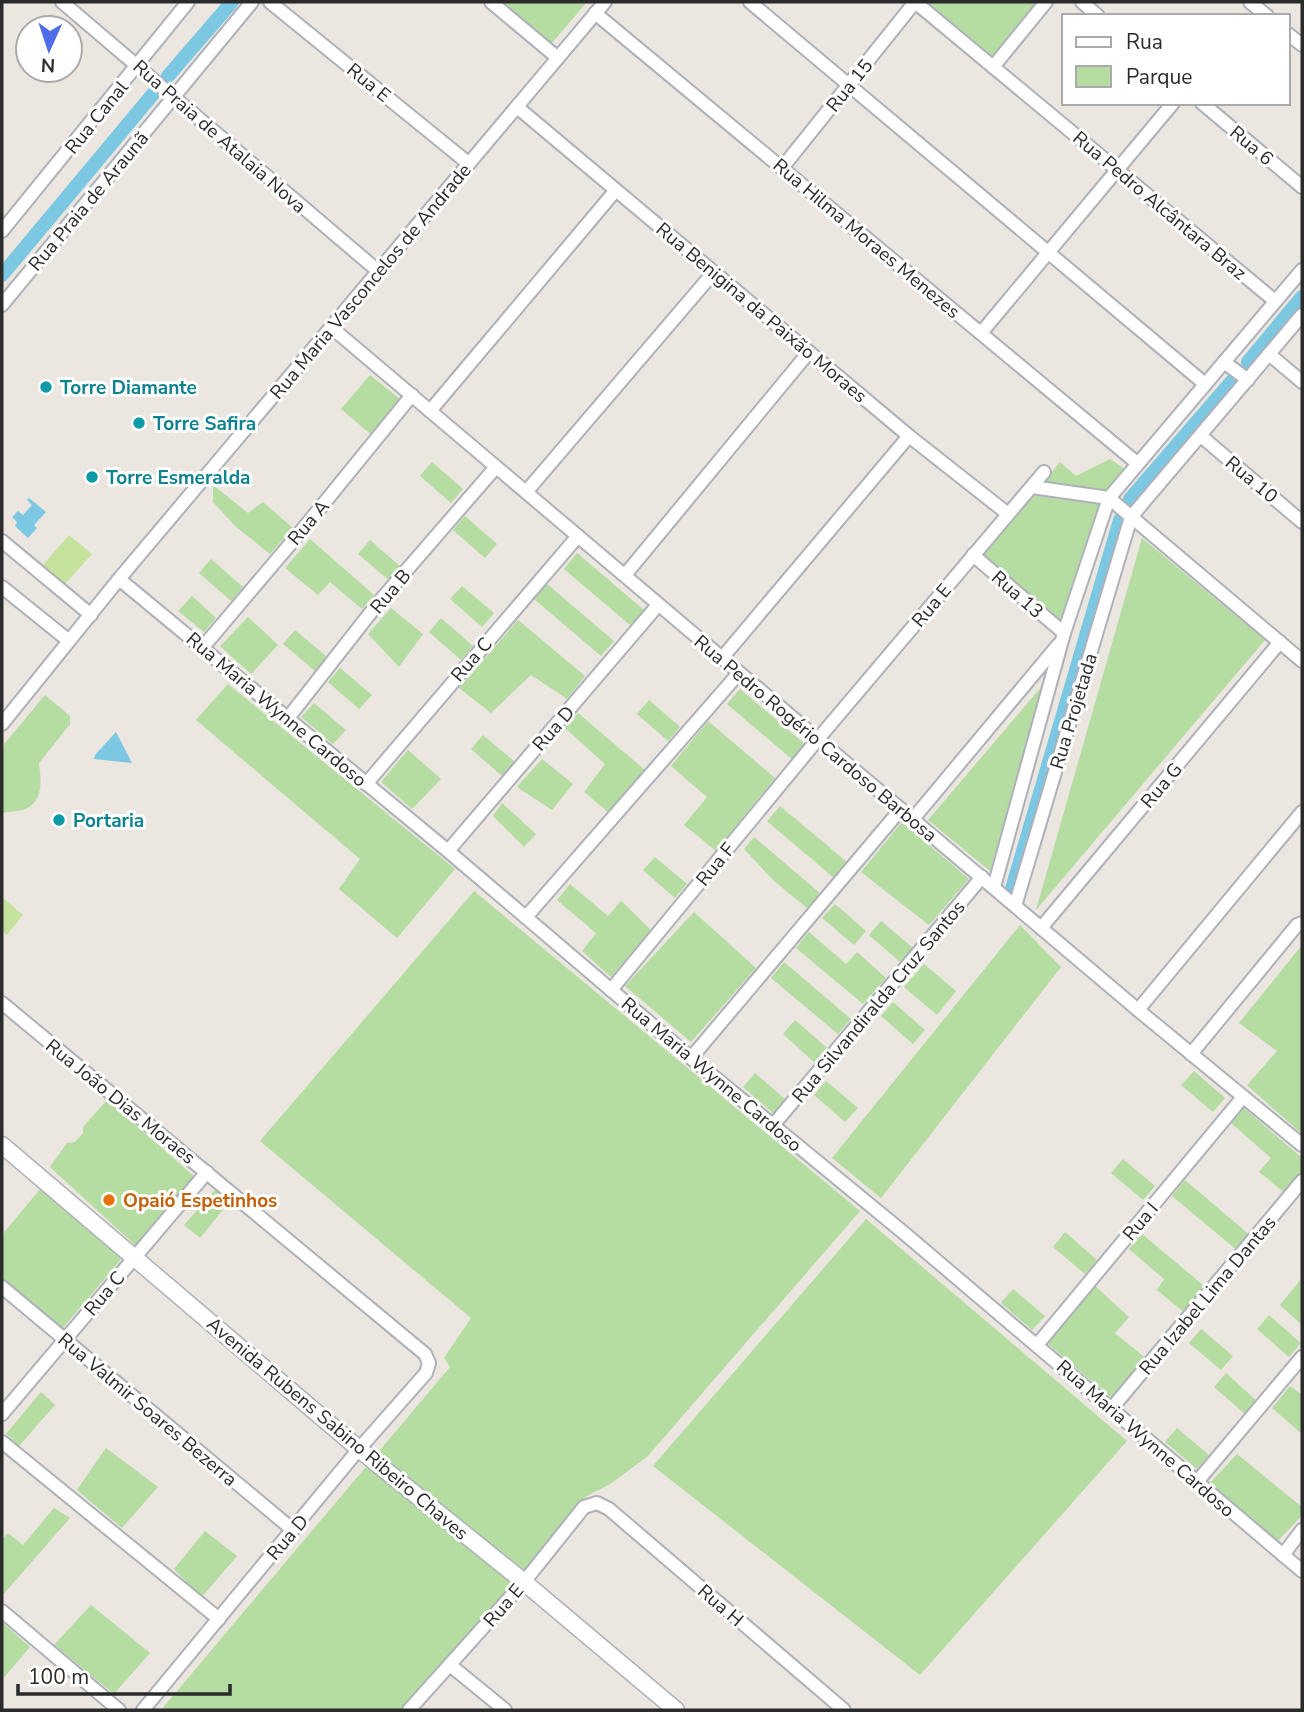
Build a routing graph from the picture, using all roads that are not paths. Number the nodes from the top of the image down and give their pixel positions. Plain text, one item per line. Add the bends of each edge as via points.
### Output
1 (62, 2) edge
2 (188, 2) edge
3 (252, 2) edge
4 (270, 2) edge
5 (491, 2) edge
6 (606, 2) edge
7 (750, 2) edge
8 (915, 2) edge
9 (1046, 2) edge
10 (1082, 2) edge
11 (595, 13) junction
12 (1096, 14) edge
13 (558, 58) junction
14 (138, 65) junction
15 (993, 67) junction
16 (849, 84) junction
17 (174, 98) junction
18 (1171, 105) edge
19 (1204, 105) edge
20 (517, 107) junction
21 (468, 163) junction
22 (782, 168) junction
23 (1117, 170) junction
24 (1302, 187) edge
25 (616, 190) junction
26 (2, 231) edge
27 (1049, 252) junction
28 (1302, 270) edge
29 (377, 271) junction
30 (714, 272) junction
31 (1275, 301) junction
32 (2, 305) edge
33 (1302, 315) edge
34 (332, 328) junction
35 (981, 333) junction
36 (809, 352) junction
37 (1269, 354) junction
38 (1224, 362) junction
39 (1248, 380) junction
40 (1302, 382) edge
41 (1205, 384) junction
42 (412, 395) junction
43 (430, 411) junction
44 (909, 436) junction
45 (1201, 436) junction
46 (1137, 463) junction
47 (496, 467) junction
48 (1044, 472) dead end
49 (1031, 487) junction
50 (526, 492) junction
51 (1109, 498) junction
52 (1008, 514) junction
53 (1131, 517) junction
54 (1302, 522) edge
55 (578, 536) junction
56 (2, 541) edge
57 (973, 555) junction
58 (625, 575) junction
59 (119, 579) junction
60 (2, 587) edge
61 (658, 606) junction
62 (91, 615) junction
63 (1063, 637) junction
64 (69, 641) junction
65 (1280, 642) junction
66 (203, 647) junction
67 (722, 658) junction
68 (1302, 661) edge
69 (739, 673) junction
70 (288, 718) junction
71 (2, 724) edge
72 (818, 738) junction
73 (366, 783) junction
74 (901, 809) junction
75 (1302, 812) edge
76 (912, 819) junction
77 (448, 851) junction
78 (982, 877) junction
79 (994, 887) junction
80 (1015, 906) junction
81 (526, 917) junction
82 (1302, 923) edge
83 (1041, 928) junction
84 (611, 990) junction
85 (2, 1003) edge
86 (1138, 1010) junction
87 (1191, 1054) junction
88 (691, 1058) junction
89 (1243, 1097) junction
90 (774, 1124) junction
91 (2, 1145) edge
92 (1302, 1145) edge
93 (207, 1172) junction
94 (1302, 1181) edge
95 (135, 1257) junction
96 (2, 1287) edge
97 (65, 1339) junction
98 (1037, 1345) junction
99 (1302, 1357) edge
100 (429, 1363) joint
101 (1112, 1408) junction
102 (2, 1414) edge
103 (2, 1442) edge
104 (359, 1450) junction
105 (1196, 1483) junction
106 (597, 1503) joint
107 (1302, 1530) edge
108 (293, 1531) junction
109 (1283, 1555) junction
110 (1302, 1571) edge
111 (524, 1582) junction
112 (2, 1611) edge
113 (219, 1619) junction
114 (450, 1665) junction
115 (119, 1710) edge
116 (143, 1710) edge
117 (409, 1710) edge
118 (505, 1710) edge
119 (676, 1710) edge
120 (844, 1710) edge

1 - 14 street, Rua Praia de Atalaia Nova
2 - 14 street, Rua Canal
3 - 17 street, Rua Praia de Araunã
4 - 21 street, Rua E
5 - 13 street
6 - 11 street, Rua Maria Vasconcelos de Andrade
7 - 16 street
8 - 15 street, Rua Pedro Alcântara Braz
8 - 16 street, Rua 15
9 - 15 street
10 - 12 street
11 - 13 street, Rua Maria Vasconcelos de Andrade
11 - 22 street, Rua Hilma Moraes Menezes
13 - 20 street, Rua Maria Vasconcelos de Andrade
14 - 17 street, Rua Praia de Atalaia Nova
14 - 26 street, Rua Canal
15 - 23 street, Rua Pedro Alcântara Braz
16 - 22 street, Rua 15
16 - 27 street
17 - 29 street, Rua Praia de Atalaia Nova
17 - 32 street, Rua Praia de Araunã
18 - 23 street
19 - 24 street, Rua 6
20 - 21 street, Rua Maria Vasconcelos de Andrade
20 - 25 street, Rua Benigina da Paixão Moraes
21 - 29 street, Rua Maria Vasconcelos de Andrade
22 - 35 street, Rua Hilma Moraes Menezes
23 - 27 street
23 - 31 street, Rua Pedro Alcântara Braz
25 - 30 street, Rua Benigina da Paixão Moraes
25 - 43 street
27 - 35 street
27 - 41 street
28 - 31 street
29 - 34 street, Rua Maria Vasconcelos de Andrade
30 - 36 street, Rua Benigina da Paixão Moraes
30 - 50 street
31 - 38 street
33 - 37 street
34 - 42 street, Rua Pedro Rogério Cardoso Barbosa
34 - 59 street, Rua Maria Vasconcelos de Andrade
35 - 46 street, Rua Hilma Moraes Menezes
36 - 44 street, Rua Benigina da Paixão Moraes
36 - 58 street
37 - 39 street
37 - 40 street
38 - 39 street
38 - 41 street
39 - 45 street
41 - 46 street
42 - 43 street, Rua Pedro Rogério Cardoso Barbosa
42 - 66 street, Rua A
43 - 47 street, Rua Pedro Rogério Cardoso Barbosa
44 - 52 street, Rua Benigina da Paixão Moraes
44 - 67 street
45 - 53 street
45 - 54 street, Rua 10
46 - 51 street
47 - 50 street, Rua Pedro Rogério Cardoso Barbosa
47 - 70 street, Rua B via 379,602
48 - 49 street, Rua E
49 - 51 street
49 - 52 street, Rua E
50 - 55 street, Rua Pedro Rogério Cardoso Barbosa
51 - 53 street
51 - 63 street, Rua Projetada
52 - 57 street, Rua E
53 - 65 street
53 - 80 street, Rua Projetada
55 - 58 street, Rua Pedro Rogério Cardoso Barbosa
55 - 73 street, Rua C
56 - 62 street
57 - 63 street, Rua 13
57 - 72 street, Rua E
58 - 61 street, Rua Pedro Rogério Cardoso Barbosa
59 - 62 street, Rua Maria Vasconcelos de Andrade
59 - 66 street, Rua Maria Wynne Cardoso
60 - 64 street
61 - 67 street, Rua Pedro Rogério Cardoso Barbosa
61 - 77 street, Rua D
62 - 64 street, Rua Maria Vasconcelos de Andrade
63 - 76 street
63 - 79 street, Rua Projetada
64 - 71 street, Rua Maria Vasconcelos de Andrade
65 - 68 street
65 - 83 street, Rua G
66 - 70 street, Rua Maria Wynne Cardoso
67 - 69 street, Rua Pedro Rogério Cardoso Barbosa
69 - 72 street, Rua Pedro Rogério Cardoso Barbosa
69 - 81 street
70 - 73 street, Rua Maria Wynne Cardoso
72 - 74 street, Rua Pedro Rogério Cardoso Barbosa
72 - 84 street, Rua F
73 - 77 street, Rua Maria Wynne Cardoso
74 - 76 street, Rua Pedro Rogério Cardoso Barbosa
74 - 88 street
75 - 86 street
76 - 78 street, Rua Pedro Rogério Cardoso Barbosa
77 - 81 street, Rua Maria Wynne Cardoso
78 - 79 street, Rua Pedro Rogério Cardoso Barbosa
78 - 90 street, Rua Silvandiralda Cruz Santos
79 - 80 street, Rua Pedro Rogério Cardoso Barbosa
80 - 83 street, Rua Pedro Rogério Cardoso Barbosa
81 - 84 street, Rua Maria Wynne Cardoso
82 - 87 street
83 - 86 street, Rua Pedro Rogério Cardoso Barbosa
84 - 88 street, Rua Maria Wynne Cardoso
85 - 93 street, Rua João Dias Moraes
86 - 87 street, Rua Pedro Rogério Cardoso Barbosa
87 - 89 street, Rua Pedro Rogério Cardoso Barbosa
88 - 90 street, Rua Maria Wynne Cardoso
89 - 92 street, Rua Pedro Rogério Cardoso Barbosa
89 - 98 street, Rua I
90 - 98 street, Rua Maria Wynne Cardoso
91 - 95 street, Avenida Rubens Sabino Ribeiro Chaves
93 - 95 street, Rua C
93 - 100 street, Rua João Dias Moraes via 425,1354
94 - 101 street, Rua Izabel Lima Dantas
95 - 97 street, Rua C
95 - 104 street, Avenida Rubens Sabino Ribeiro Chaves
96 - 97 street, Rua Valmir Soares Bezerra
97 - 102 street, Rua C
97 - 108 street, Rua Valmir Soares Bezerra
98 - 101 street, Rua Maria Wynne Cardoso
99 - 105 street
100 - 104 street, Rua D via 426,1373
101 - 105 street, Rua Maria Wynne Cardoso
103 - 113 street
104 - 108 street, Rua D
104 - 111 street, Avenida Rubens Sabino Ribeiro Chaves
105 - 109 street, Rua Maria Wynne Cardoso
106 - 111 street, Rua E via 584,1507
106 - 120 street, Rua H
107 - 109 street
108 - 113 street, Rua D
109 - 110 street, Rua Maria Wynne Cardoso
111 - 114 street, Rua E
111 - 119 street, Avenida Rubens Sabino Ribeiro Chaves
112 - 115 street
113 - 116 street, Rua D
114 - 117 street, Rua E
114 - 118 street

